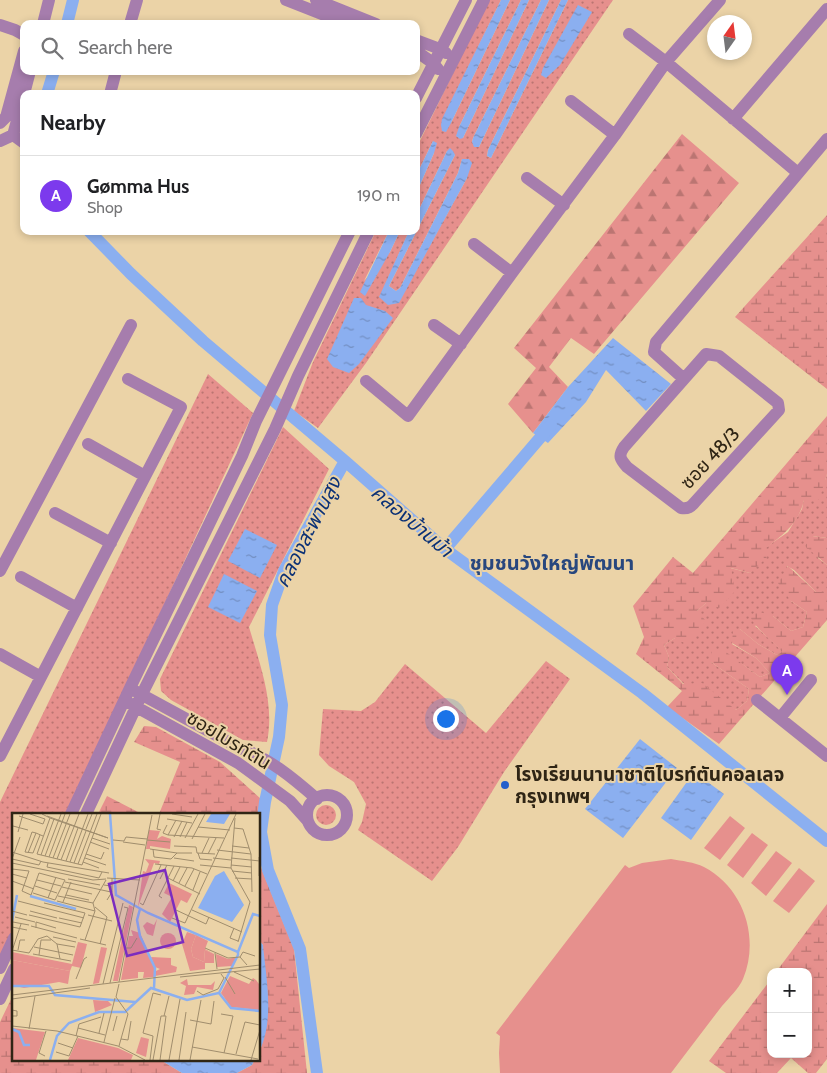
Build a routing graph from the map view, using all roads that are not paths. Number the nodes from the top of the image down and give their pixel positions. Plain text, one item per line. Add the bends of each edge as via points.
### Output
1 (49, 0) edge
2 (137, 0) edge
3 (286, 0) edge
4 (316, 0) edge
5 (466, 0) edge
6 (484, 0) edge
7 (720, 0) edge
8 (827, 9) edge
9 (44, 20) edge
10 (131, 20) edge
11 (337, 20) edge
12 (366, 20) edge
13 (0, 25) edge
14 (20, 33) edge
15 (629, 34) dead end
16 (420, 42) edge
17 (440, 49) junction
18 (420, 54) edge
19 (454, 60) junction
20 (666, 62) junction
21 (433, 63) junction
22 (20, 66) edge
23 (29, 75) edge
24 (115, 75) edge
25 (444, 76) junction
26 (25, 90) edge
27 (111, 90) edge
28 (420, 90) edge
29 (571, 101) dead end
30 (20, 109) edge
31 (733, 119) junction
32 (0, 123) edge
33 (420, 126) edge
34 (13, 135) junction
35 (615, 135) junction
36 (827, 139) edge
37 (20, 140) edge
38 (0, 141) edge
39 (798, 173) junction
40 (528, 178) dead end
41 (564, 205) junction
42 (348, 235) edge
43 (366, 235) edge
44 (474, 244) dead end
45 (512, 273) junction
46 (131, 325) dead end
47 (434, 325) dead end
48 (461, 344) junction
49 (128, 378) dead end
50 (684, 379) junction
51 (366, 381) dead end
52 (88, 444) dead end
53 (145, 476) junction
54 (54, 513) dead end
55 (111, 543) junction
56 (0, 571) edge
57 (20, 578) dead end
58 (77, 608) junction
59 (0, 654) edge
60 (41, 677) junction
61 (811, 680) dead end
62 (136, 692) junction
63 (757, 700) dead end
64 (124, 701) junction
65 (136, 707) junction
66 (780, 718) junction
67 (3, 742) edge
68 (0, 756) edge
69 (827, 756) edge
70 (317, 799) junction
71 (72, 813) edge
72 (86, 813) edge
73 (308, 820) junction
74 (12, 942) edge
75 (0, 968) edge
76 (12, 973) edge
77 (0, 999) edge

1 - 9 street
2 - 10 street
3 - 11 street
4 - 12 street
5 - 17 street
6 - 19 street
7 - 20 street
8 - 31 street
13 - 14 street
15 - 20 street
16 - 17 street
17 - 19 street
17 - 21 street
18 - 21 street
19 - 25 street
20 - 31 street
20 - 35 street
21 - 25 street
21 - 28 street
22 - 32 street via 6,117
23 - 26 street
24 - 27 street
25 - 33 street
29 - 35 street
30 - 34 street
31 - 39 street
34 - 37 street
34 - 38 street
35 - 41 street
36 - 39 street
39 - 50 street via 656,342 654,352
40 - 41 street
41 - 45 street
42 - 62 street via 256,421
43 - 62 street via 275,429
44 - 45 street
45 - 48 street
46 - 56 street
47 - 48 street
48 - 51 street via 408,416
49 - 53 street via 181,407
50 - 50 street, ซอย 48/3 via 706,354 719,356 778,403 780,410 690,507 681,508 627,467 620,460 620,455
52 - 53 street
53 - 55 street
54 - 55 street
55 - 58 street
57 - 58 street
58 - 60 street
59 - 60 street
60 - 67 street
61 - 66 street
62 - 64 street
62 - 65 street
62 - 70 street, ซอยไบรท์ตัน via 240,748 258,754
63 - 66 street
64 - 65 street, ซอยไบรท์ตัน
64 - 71 street
65 - 72 street
65 - 73 street, ซอยไบรท์ตัน via 238,764 290,802
66 - 69 street
67 - 68 street
70 - 73 street via 309,807
70 - 73 street, ซอยไบรท์ตัน via 331,796 342,802 346,814 344,826 334,834 324,835 315,831
74 - 75 street
76 - 77 street

